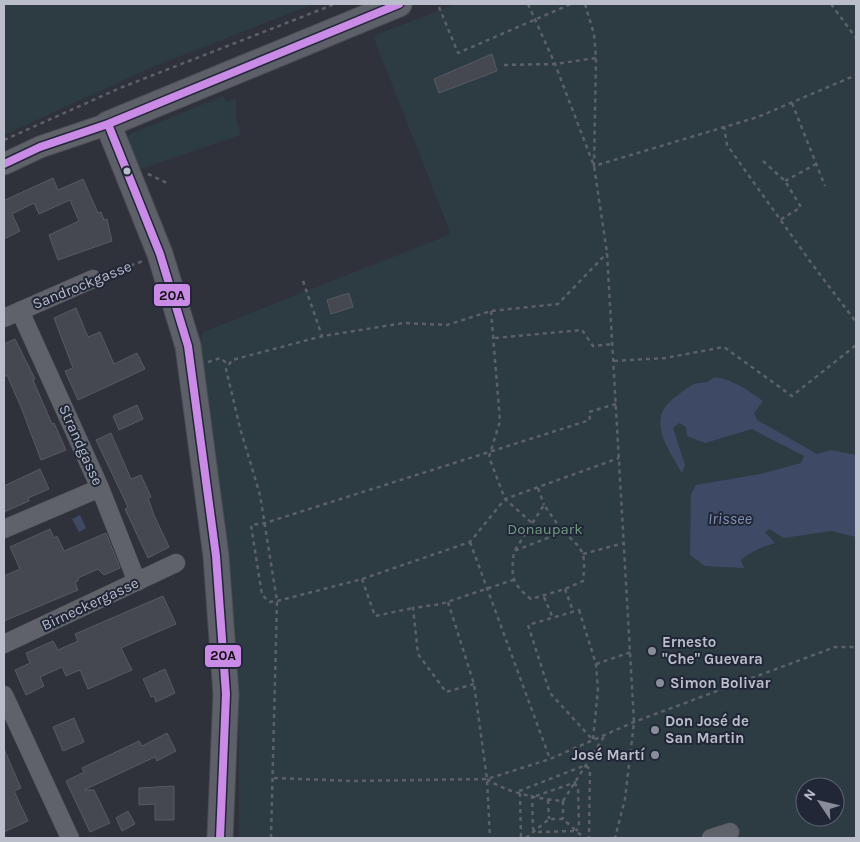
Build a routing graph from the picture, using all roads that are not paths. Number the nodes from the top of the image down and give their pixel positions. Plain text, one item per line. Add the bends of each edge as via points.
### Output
1 (399, 4) edge
2 (108, 124) junction
3 (4, 164) edge
4 (93, 279) road end
5 (12, 314) edge
6 (100, 488) junction
7 (4, 529) edge
8 (176, 563) dead end
9 (137, 582) junction
10 (4, 644) edge
11 (4, 695) edge
12 (730, 832) dead end
13 (70, 838) edge
14 (220, 838) edge
15 (711, 838) edge

1 - 2 main road
2 - 3 street via 40,147
2 - 14 main road via 160,254 188,346 216,556 226,694
4 - 5 street, Sandrockgasse
5 - 6 street, Strandgasse
6 - 7 street
6 - 9 street, Strandgasse
8 - 9 street, Birneckergasse
9 - 10 street, Birneckergasse
11 - 13 street
12 - 15 street

